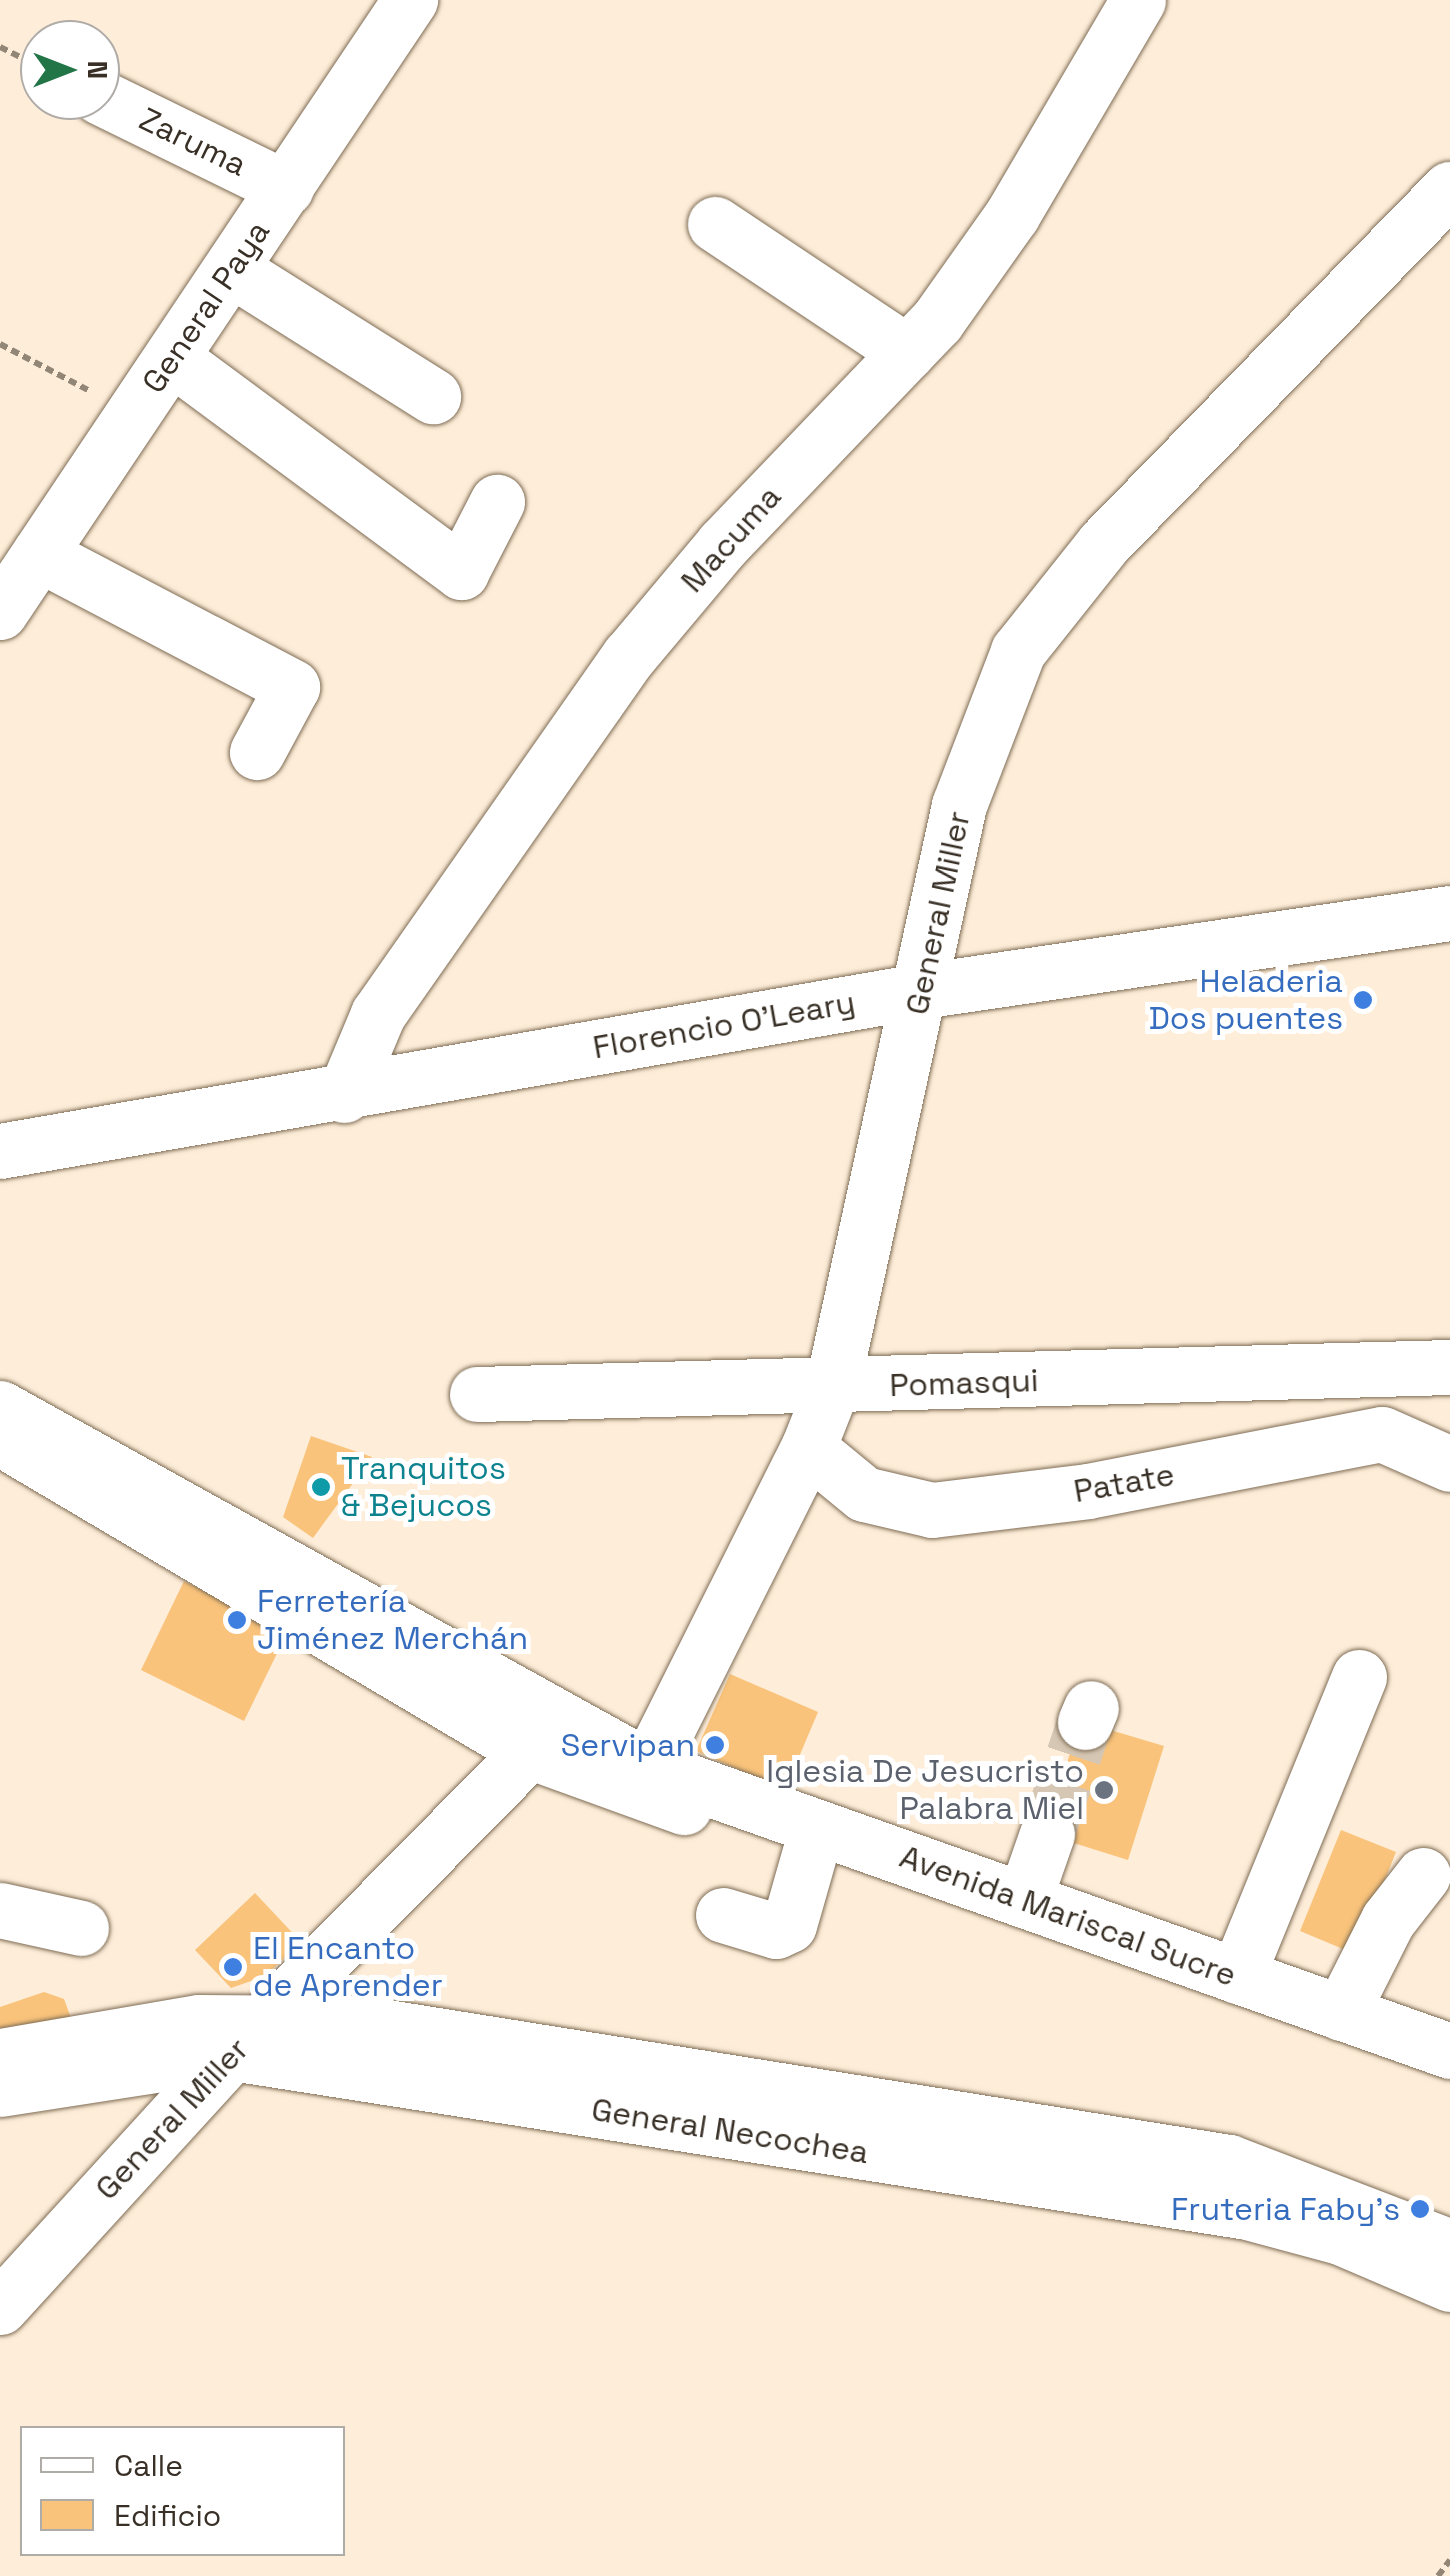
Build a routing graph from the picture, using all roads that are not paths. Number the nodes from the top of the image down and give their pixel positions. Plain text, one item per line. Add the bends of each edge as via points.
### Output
1 (410, 0) edge
2 (1138, 0) edge
3 (120, 107) edge
4 (286, 188) junction
5 (1450, 189) edge
6 (714, 224) dead end
7 (232, 269) junction
8 (908, 352) junction
9 (172, 358) junction
10 (434, 396) dead end
11 (497, 502) dead end
12 (39, 554) junction
13 (2, 607) edge
14 (257, 752) dead end
15 (1450, 913) edge
16 (922, 992) junction
17 (344, 1095) junction
18 (0, 1151) edge
19 (1450, 1367) edge
20 (1373, 1372) junction
21 (832, 1387) junction
22 (477, 1394) dead end
23 (0, 1408) edge
24 (1382, 1434) junction
25 (0, 1438) edge
26 (808, 1448) junction
27 (1450, 1464) edge
28 (1359, 1677) dead end
29 (544, 1736) junction
30 (648, 1767) junction
31 (1047, 1834) tunnel mouth
32 (813, 1839) junction
33 (1423, 1875) dead end
34 (1024, 1900) junction
35 (0, 1910) edge
36 (723, 1915) dead end
37 (82, 1928) dead end
38 (1237, 1976) junction
39 (1341, 2013) junction
40 (247, 2038) junction
41 (1450, 2052) edge
42 (0, 2056) edge
43 (1450, 2080) edge
44 (0, 2088) edge
45 (1450, 2248) edge
46 (1450, 2284) edge
47 (0, 2307) edge

1 - 4 street, General Paya
2 - 8 street, Macuma via 1012,215
3 - 4 street, Zaruma
4 - 7 street, General Paya
5 - 16 street, General Miller via 1104,544 1018,651 959,805
6 - 8 street
7 - 9 street, General Paya
7 - 10 street
8 - 17 street, Macuma via 723,544 629,656 378,1014
9 - 11 street via 460,572
9 - 12 street, General Paya
12 - 13 street, General Paya
12 - 14 street via 292,687
15 - 16 street, Florencio O'Leary
16 - 17 street, Florencio O'Leary
16 - 21 street, General Miller
17 - 18 street, Florencio O'Leary
19 - 20 street, Pomasqui
20 - 21 street, Pomasqui
20 - 24 street via 1388,1404
21 - 22 street, Pomasqui
21 - 26 street, General Miller
23 - 29 street, Avenida Mariscal Sucre
24 - 26 street, Patate via 1088,1491 932,1510 864,1494
24 - 27 street
25 - 29 street
26 - 30 street, General Miller
28 - 38 street
29 - 30 street, Avenida Mariscal Sucre
29 - 32 street
29 - 40 street, General Miller
30 - 32 street, Avenida Mariscal Sucre
31 - 34 street
32 - 34 street, Avenida Mariscal Sucre
32 - 36 street via 783,1931
32 - 43 street
33 - 39 street via 1388,1920
34 - 38 street, Avenida Mariscal Sucre
35 - 37 street
38 - 39 street, Avenida Mariscal Sucre
39 - 41 street, Avenida Mariscal Sucre
40 - 42 street via 199,2022
40 - 44 street, General Necochea
40 - 45 street via 362,2022 1228,2162
40 - 46 street, General Necochea via 1248,2212 1340,2236
40 - 47 street, General Miller

